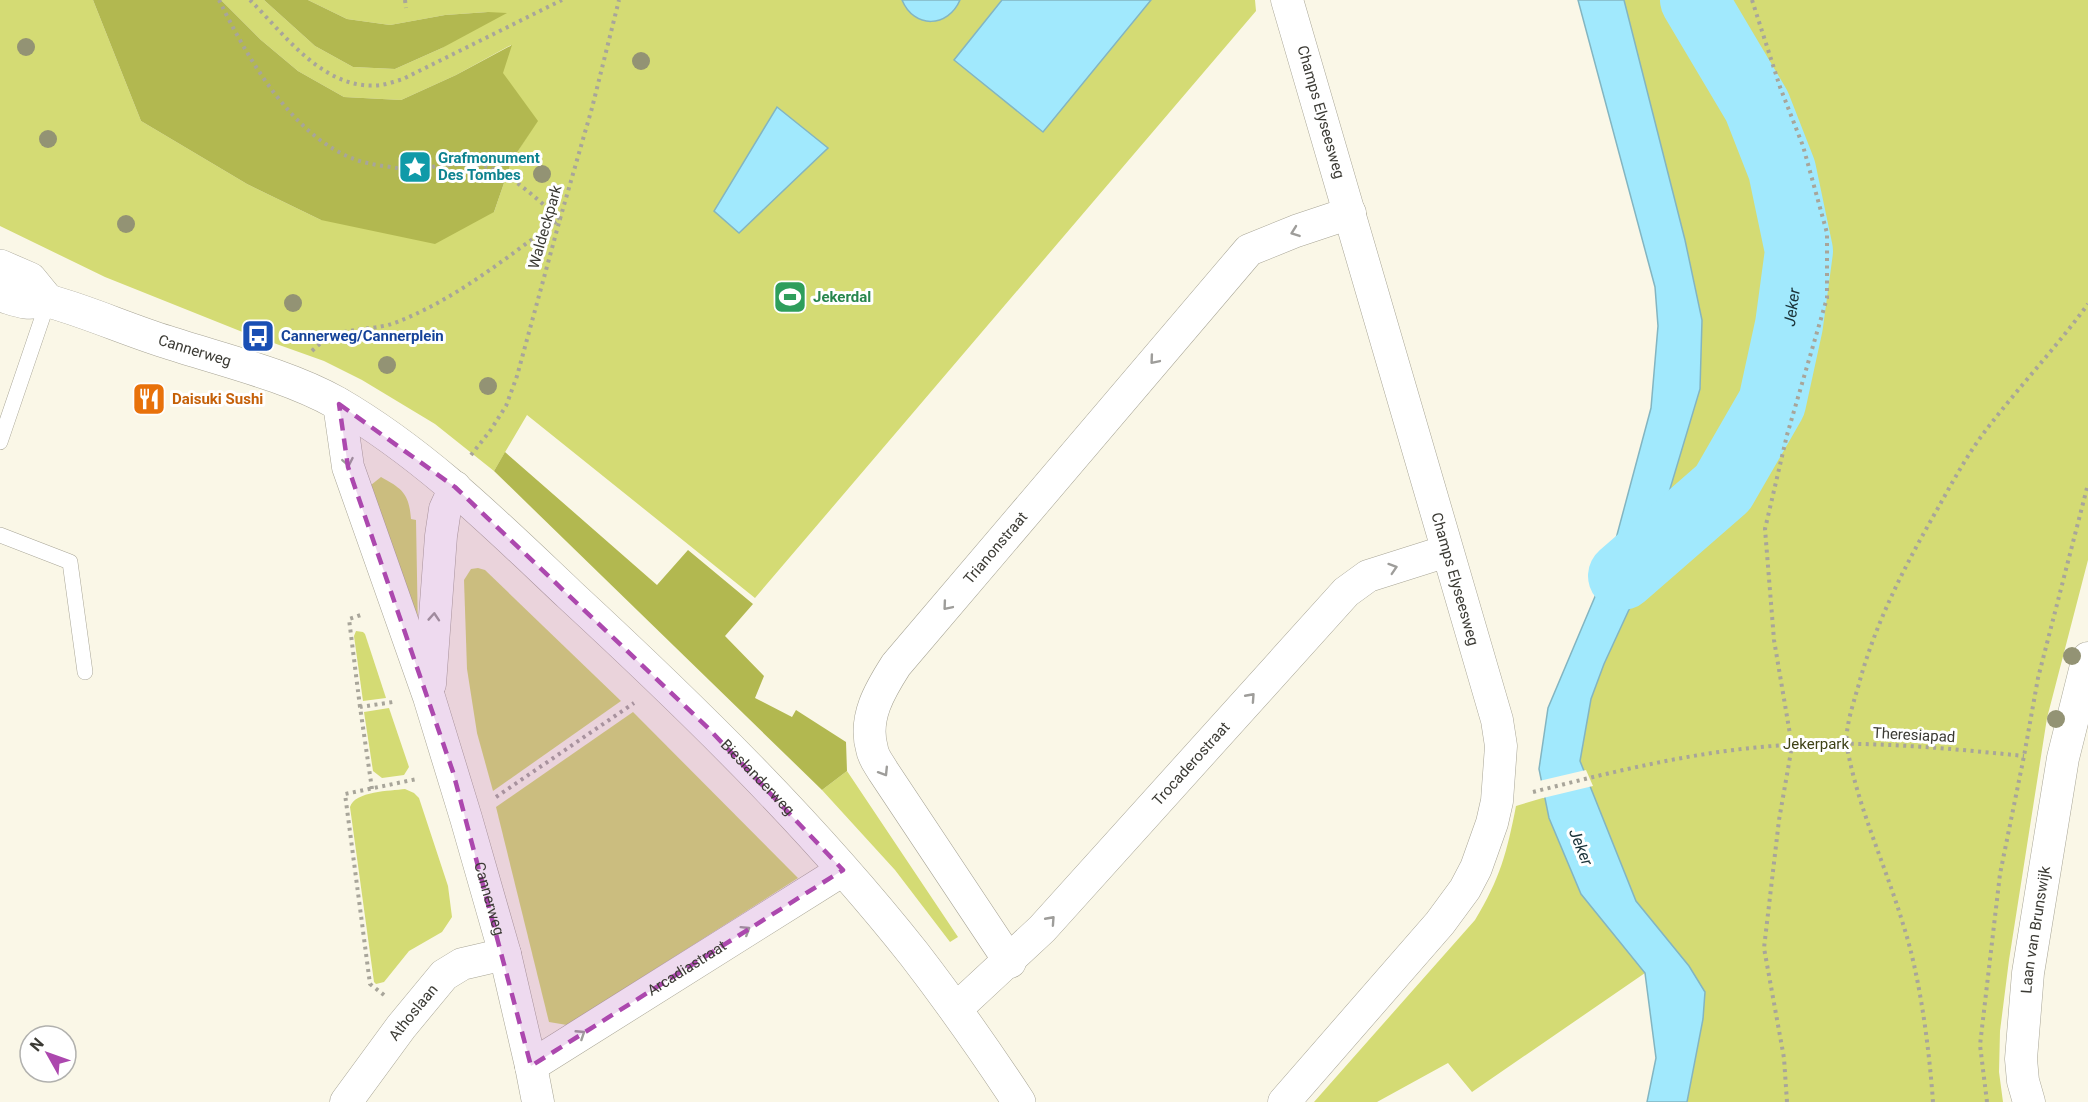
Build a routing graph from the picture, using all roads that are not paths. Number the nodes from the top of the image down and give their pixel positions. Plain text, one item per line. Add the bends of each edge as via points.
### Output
1 (1287, 0) edge
2 (1350, 213) junction
3 (0, 266) edge
4 (0, 295) edge
5 (48, 301) junction
6 (339, 404) junction
7 (0, 442) edge
8 (455, 488) junction
9 (0, 535) edge
10 (1447, 551) junction
11 (2088, 658) edge
12 (85, 672) dead end
13 (429, 696) junction
14 (2076, 760) edge
15 (843, 870) junction
16 (505, 954) junction
17 (1010, 962) junction
18 (956, 1010) junction
19 (531, 1065) junction
20 (346, 1102) edge
21 (538, 1102) edge
22 (1019, 1102) edge
23 (1284, 1102) edge
24 (2029, 1102) edge

1 - 2 street, Champs Elyseesweg
2 - 10 street, Champs Elyseesweg
2 -> 17 street, Trianonstraat via 1262,244 1243,256 896,665 879,692 869,732 872,751
3 - 5 main road via 30,279
4 - 5 main road, Cannerweg via 23,302
5 - 6 main road, Cannerweg via 295,383
5 - 7 lane
6 - 8 main road, Cannerweg via 398,442
6 -> 13 street, Cannerweg via 348,467
13 -> 8 street, Cannerweg via 441,536
8 - 15 main road, Bieslanderweg via 662,683
9 - 12 lane via 70,562
17 -> 10 street, Trocaderostraat via 1346,592 1368,576
10 - 23 street, Champs Elyseesweg via 1497,720 1500,786 1492,823 1476,868 1459,898
11 - 14 street, Laan van Brunswijk
13 - 16 street, Cannerweg
14 - 24 street, Laan van Brunswijk via 2025,995 2021,1059
15 - 18 main road, Bieslanderweg
19 -> 15 street, Arcadiastraat
16 - 19 street, Cannerweg
16 - 20 street, Athoslaan via 449,970
17 - 18 street, Trocaderostraat
18 - 22 main road, Bieslanderweg
19 - 21 street, Cannerweg

